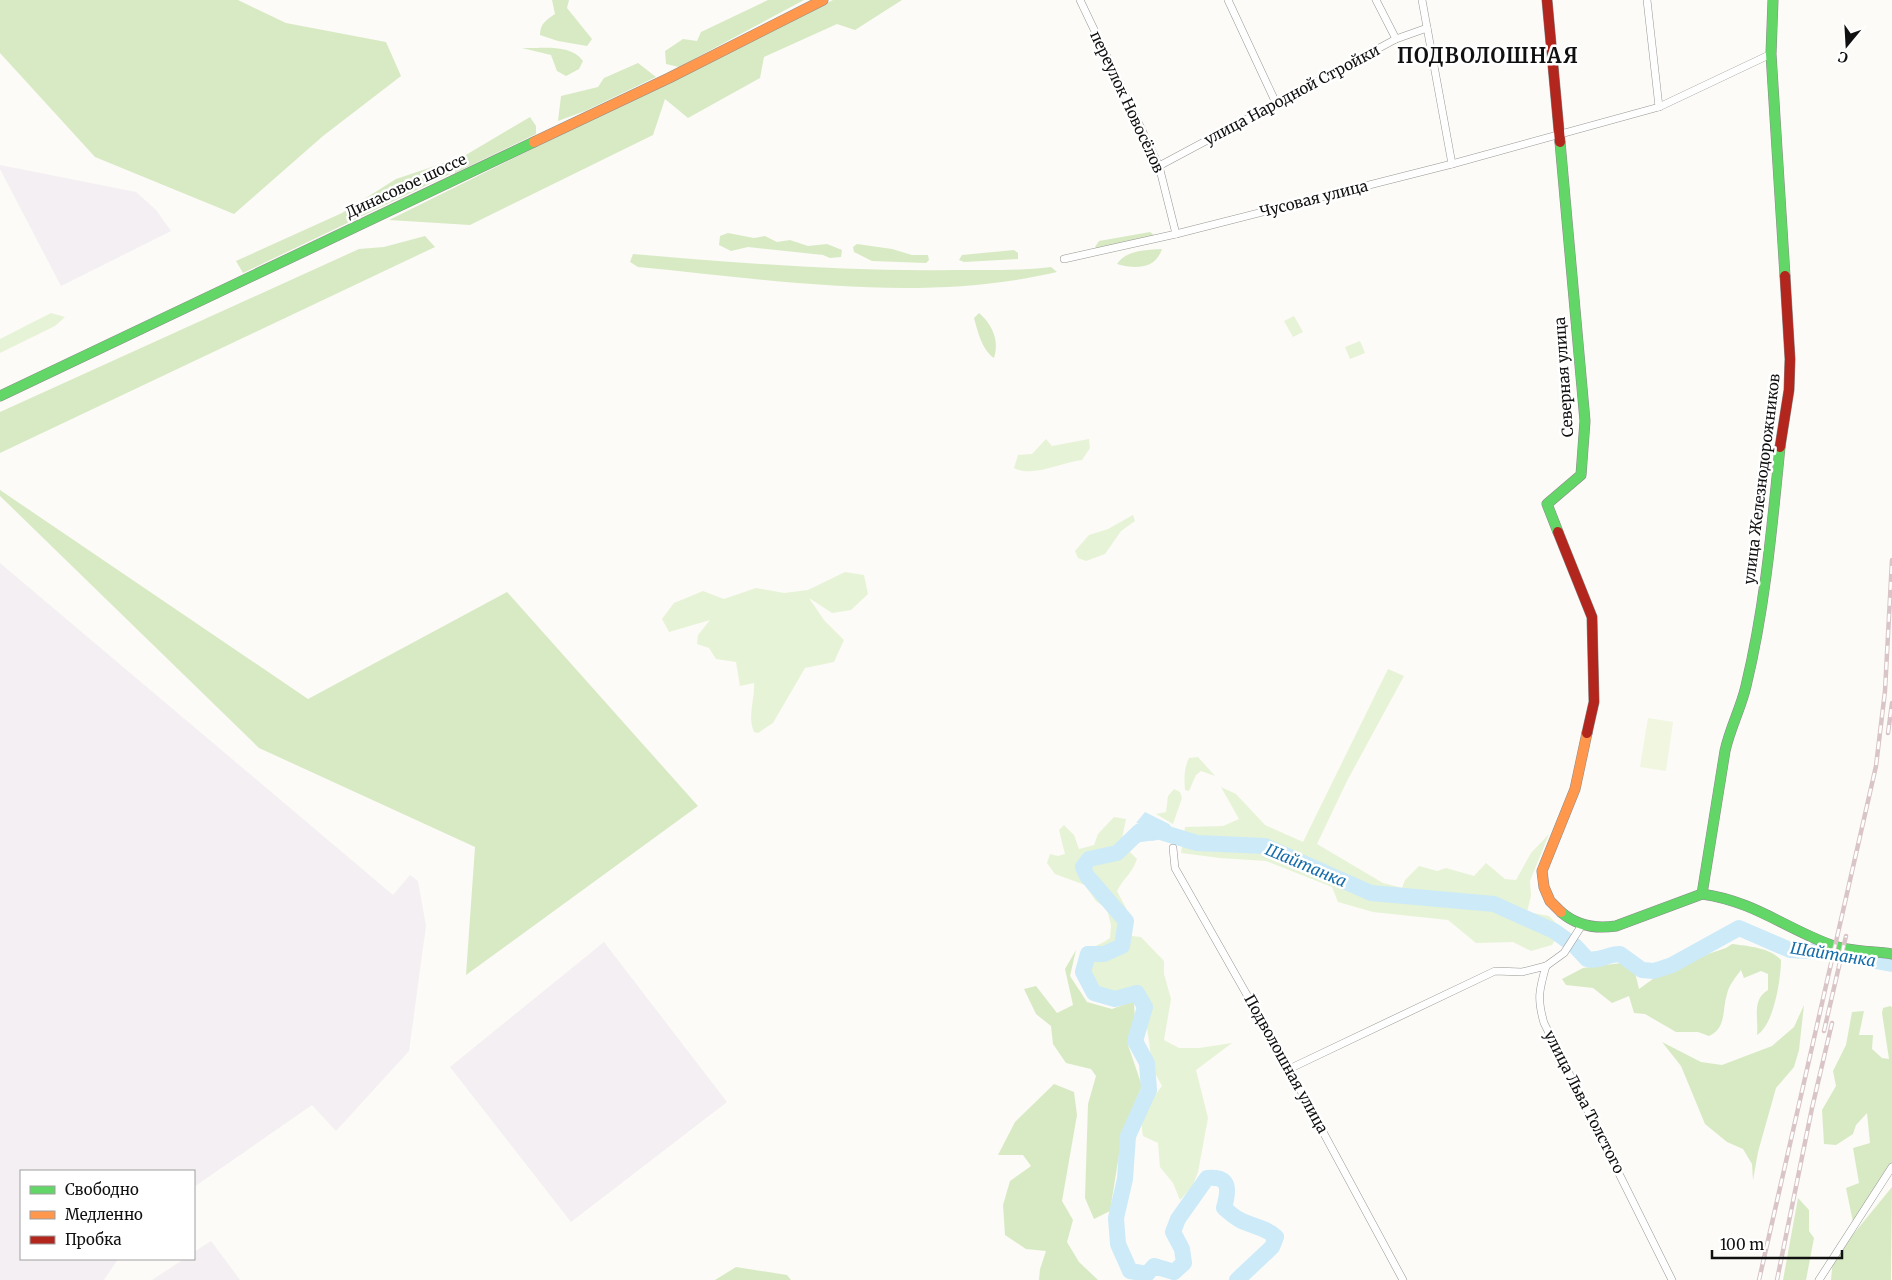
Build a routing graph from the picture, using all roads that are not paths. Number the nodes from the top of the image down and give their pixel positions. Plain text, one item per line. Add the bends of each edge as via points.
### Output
1 (823, 0) edge
2 (1080, 0) edge
3 (1228, 0) edge
4 (1376, 0) edge
5 (1422, 0) edge
6 (1547, 0) edge
7 (1647, 0) edge
8 (1773, 0) edge
9 (1427, 28) junction
10 (1396, 39) junction
11 (1771, 54) junction
12 (1276, 103) junction
13 (1659, 107) junction
14 (1558, 134) junction
15 (1452, 164) junction
16 (1159, 166) junction
17 (1176, 234) junction
18 (1064, 259) dead end
19 (0, 396) edge
20 (1174, 848) dead end
21 (1702, 894) junction
22 (1582, 925) junction
23 (1892, 954) edge
24 (1546, 966) junction
25 (1290, 1069) junction
26 (1892, 1167) edge
27 (1403, 1280) edge
28 (1672, 1280) edge
29 (1819, 1280) edge

1 - 19 street, Динасовое шоссе via 668,78
2 - 16 street, переулок Новосёлов
3 - 12 street
4 - 10 street
5 - 9 street
6 - 14 street, Северная улица
7 - 13 street
8 - 11 street, улица Железнодорожников
9 - 10 street, улица Народной Стройки
9 - 15 street
10 - 12 street, улица Народной Стройки
11 - 13 street, Чусовая улица
11 - 21 street, улица Железнодорожников via 1790,360 1789,390 1762,598 1746,687 1727,740
12 - 16 street, улица Народной Стройки
13 - 14 street, Чусовая улица
14 - 15 street, Чусовая улица
14 - 22 street, Северная улица via 1585,421 1581,474 1547,504 1592,617 1594,702 1574,789 1542,871 1550,901 1563,914
15 - 17 street, Чусовая улица
16 - 17 street, переулок Новосёлов
17 - 18 street, Чусовая улица
20 - 25 street, Подволошная улица via 1174,868
21 - 22 street via 1616,926 1590,928
21 - 23 street via 1760,910 1832,946
22 - 24 street via 1568,948
24 - 25 street via 1522,972 1495,971
24 - 28 street, улица Льва Толстого via 1539,993 1544,1023
25 - 27 street, Подволошная улица
26 - 29 street

